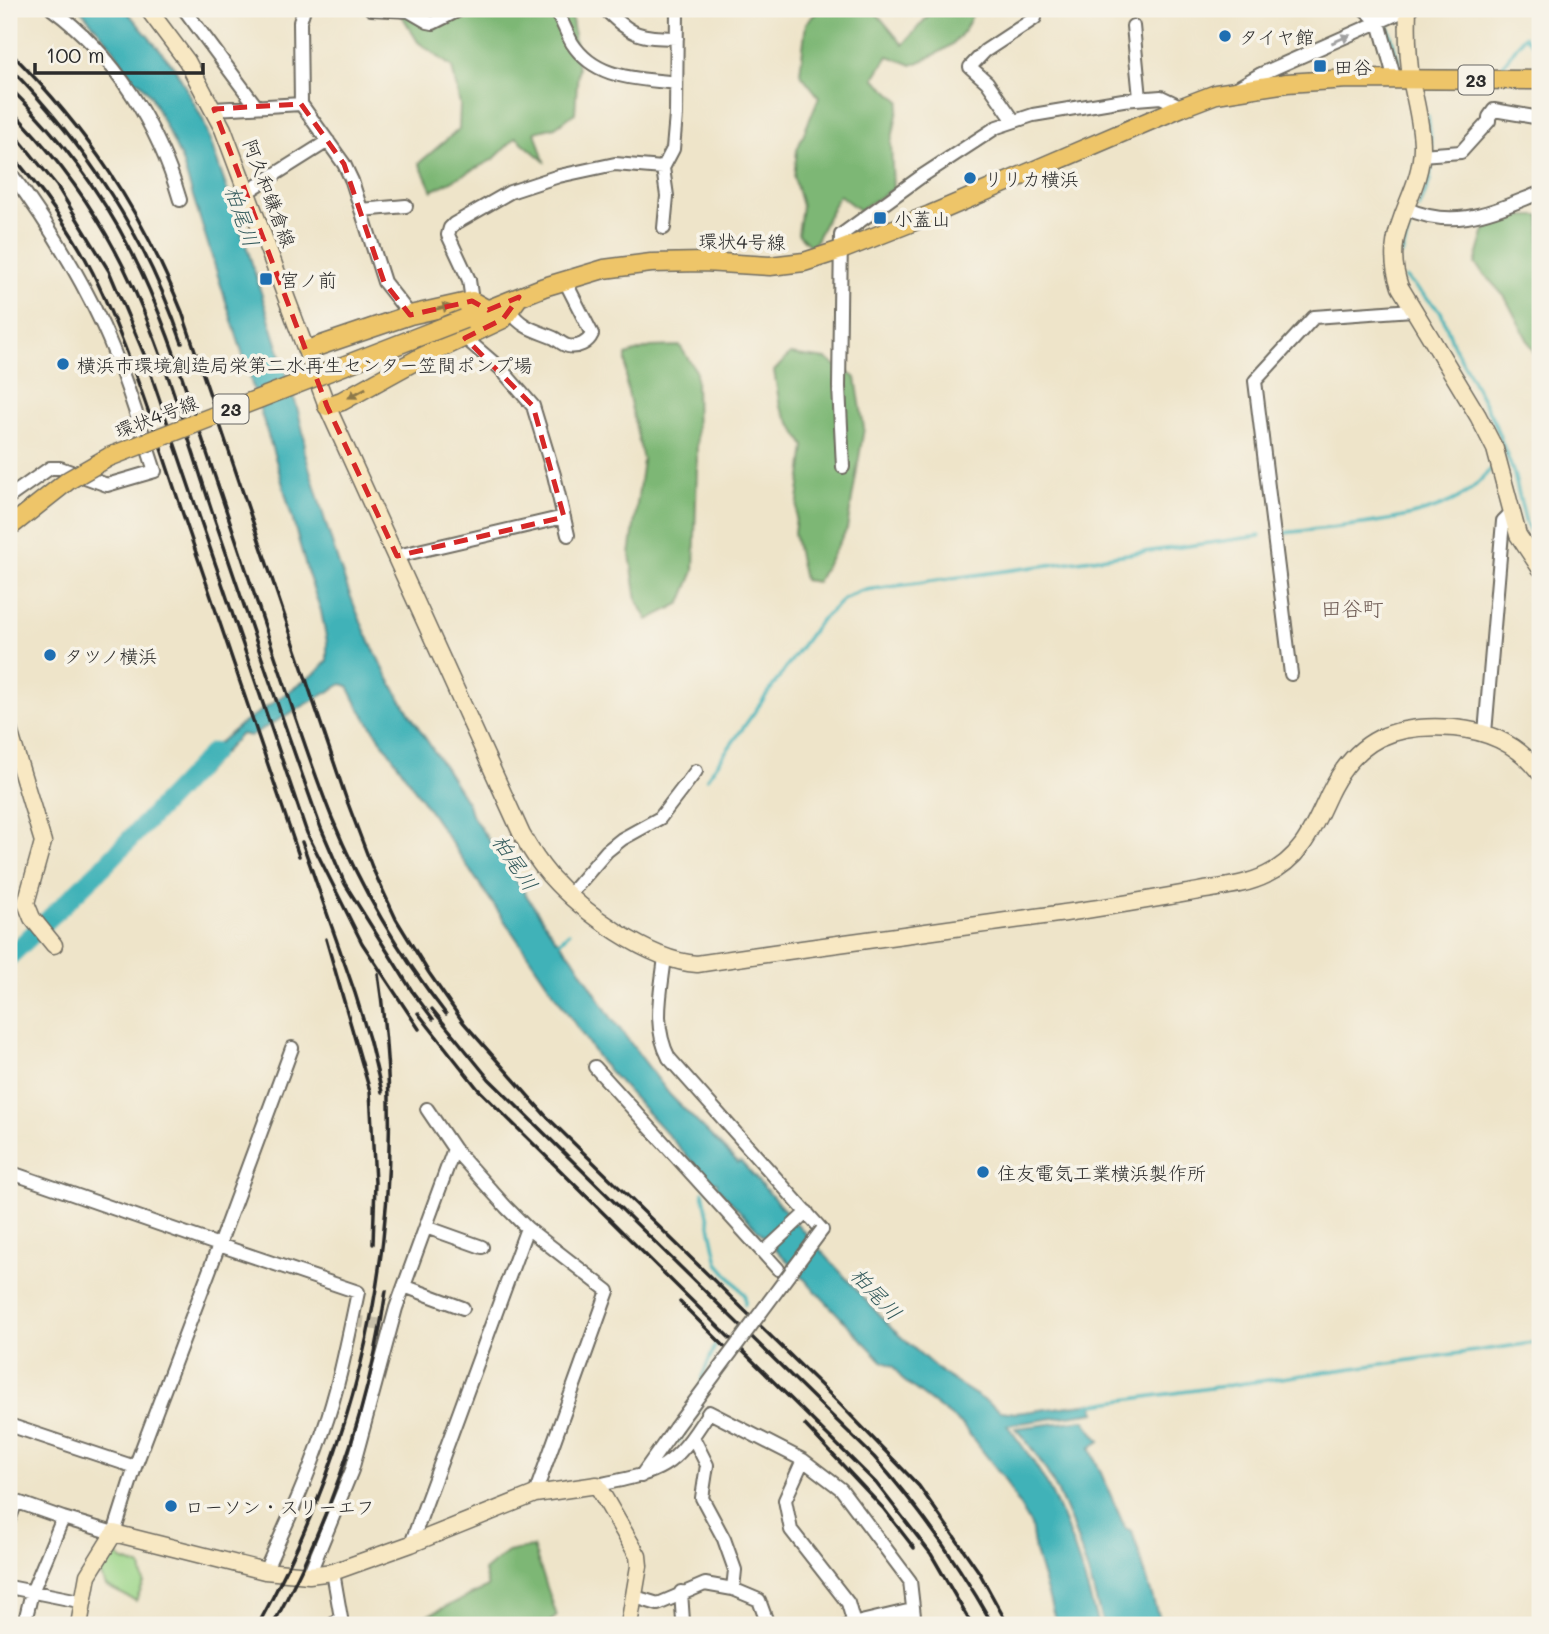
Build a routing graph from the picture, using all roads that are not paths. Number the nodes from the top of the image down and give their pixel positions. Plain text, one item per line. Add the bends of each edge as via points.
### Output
1 (148, 9) edge
2 (184, 9) edge
3 (304, 9) edge
4 (372, 9) edge
5 (461, 9) edge
6 (555, 9) edge
7 (605, 9) edge
8 (677, 9) edge
9 (1364, 9) edge
10 (1408, 9) edge
11 (61, 11) edge
12 (1035, 18) dead end
13 (1383, 20) junction
14 (1133, 26) dead end
15 (677, 38) junction
16 (1403, 80) junction
17 (1540, 80) edge
18 (676, 83) junction
19 (1236, 89) junction
20 (1140, 98) junction
21 (300, 104) junction
22 (256, 106) junction
23 (1182, 107) junction
24 (214, 109) junction
25 (1540, 118) edge
26 (1014, 121) junction
27 (328, 141) junction
28 (1429, 154) junction
29 (663, 168) junction
30 (9, 171) edge
31 (247, 192) junction
32 (1540, 194) edge
33 (180, 200) dead end
34 (407, 206) dead end
35 (361, 210) junction
36 (1413, 212) junction
37 (664, 228) dead end
38 (841, 250) junction
39 (565, 281) junction
40 (472, 301) junction
41 (514, 304) junction
42 (488, 310) junction
43 (1413, 310) junction
44 (410, 315) junction
45 (465, 338) junction
46 (307, 350) junction
47 (327, 406) junction
48 (843, 467) dead end
49 (9, 497) edge
50 (1511, 513) junction
51 (564, 517) junction
52 (10, 527) edge
53 (568, 535) dead end
54 (397, 556) junction
55 (1539, 563) edge
56 (1291, 674) dead end
57 (9, 730) edge
58 (1485, 733) junction
59 (696, 771) dead end
60 (1540, 773) edge
61 (569, 895) junction
62 (54, 945) dead end
63 (666, 957) junction
64 (292, 1048) dead end
65 (595, 1067) dead end
66 (427, 1108) dead end
67 (454, 1149) junction
68 (9, 1172) edge
69 (802, 1216) junction
70 (426, 1227) junction
71 (527, 1228) junction
72 (219, 1244) junction
73 (482, 1247) dead end
74 (766, 1250) junction
75 (778, 1269) dead end
76 (404, 1286) junction
77 (463, 1308) dead end
78 (9, 1425) edge
79 (693, 1437) junction
80 (803, 1460) junction
81 (135, 1468) junction
82 (640, 1476) junction
83 (597, 1485) junction
84 (535, 1494) junction
85 (13, 1500) edge
86 (62, 1518) junction
87 (9, 1520) edge
88 (114, 1533) junction
89 (411, 1544) junction
90 (265, 1571) junction
91 (333, 1572) junction
92 (309, 1575) junction
93 (9, 1587) edge
94 (733, 1589) junction
95 (32, 1592) junction
96 (681, 1592) junction
97 (635, 1597) junction
98 (84, 1602) junction
99 (912, 1610) junction
100 (340, 1623) edge
101 (24, 1625) edge
102 (79, 1625) edge
103 (629, 1625) edge
104 (681, 1625) edge
105 (768, 1625) edge
106 (851, 1625) edge
107 (915, 1625) edge

1 - 24 street, 阿久和鎌倉線 via 187,61
2 - 22 street
3 - 21 street
4 - 5 street via 409,11 433,23
6 - 18 street via 572,42 598,69
7 - 15 street via 632,33
8 - 15 street
9 - 13 street
10 - 13 street
10 - 16 street
11 - 33 street via 109,62 135,99 172,173
12 - 26 street via 985,51 970,67 987,82
13 - 16 street
19 -> 13 street
14 - 20 street
15 - 18 street
16 - 17 main road, 環状4号線 / 23
16 - 19 main road, 環状4号線 / 23 via 1348,79
16 - 28 street
18 - 29 street via 673,149
19 - 23 main road, 環状4号線 / 23
20 - 23 street via 1161,97
20 - 26 street
21 - 22 street
21 - 27 street
22 - 24 street
23 - 38 main road, 環状4号線 / 23
24 - 31 street, 阿久和鎌倉線
25 - 28 street via 1494,110 1461,152
26 - 38 street via 997,127 922,176 841,235
27 - 31 street
27 - 35 street via 344,163
28 - 36 street via 1419,170
29 - 37 street via 667,196
29 - 40 street via 615,164 559,176 510,192 454,224 448,235 469,280
30 - 49 street via 69,258 104,327 155,471 107,485 50,468
31 - 46 street, 阿久和鎌倉線
32 - 36 street via 1470,218
34 - 35 street
35 - 44 street via 384,282
36 - 43 street via 1392,253 1399,287
38 - 39 main road, 環状4号線 / 23 via 804,262 770,266 651,263 604,269
38 - 48 street
39 - 41 main road, 環状4号線 / 23
39 - 41 street via 592,334 583,345 568,346 530,330 518,322
40 - 42 main road
44 -> 40 main road
41 - 42 main road, 環状4号線 / 23
41 - 45 main road, 23 via 503,319
42 - 52 main road, 環状4号線 / 23, bridge via 109,457 69,480
43 - 50 street via 1494,449
43 - 56 street via 1314,317 1255,381
44 - 46 main road
45 -> 47 main road, 23
45 - 51 street via 501,369 533,406
46 - 47 street, 阿久和鎌倉線
47 - 54 street, 阿久和鎌倉線
50 - 55 street via 1517,535
50 - 58 street via 1503,521
51 - 53 street
51 - 54 street
54 - 61 street, 阿久和鎌倉線 via 522,835
57 - 62 street via 43,842 26,903
58 - 60 street, 阿久和鎌倉線 via 1514,747
58 - 63 street, 阿久和鎌倉線 via 1418,726 1374,741 1334,783 1301,848 1274,871 1251,881 1123,905 696,964
59 - 61 street via 660,818 607,851
61 - 63 street, 阿久和鎌倉線 via 619,932
63 - 69 street via 658,1022 669,1058
64 - 72 street
65 - 74 street
66 - 67 street
67 - 70 street
67 - 71 street
68 - 72 street
69 - 74 street
69 - 82 street, bridge via 822,1230
70 - 73 street
70 - 76 street
71 - 84 street via 608,1290
71 - 89 street
72 - 81 street
72 - 90 street via 358,1292 324,1430
74 - 75 street
76 - 77 street
76 - 92 street via 352,1470
78 - 81 street
79 - 80 street via 709,1412
79 - 82 street via 661,1468
79 - 94 street via 707,1465 702,1498 735,1570
80 - 99 street via 841,1489 910,1581
80 - 106 street via 785,1500 791,1530 848,1603
81 - 88 street
82 - 83 street
83 - 84 street
83 - 97 street via 638,1556
84 - 89 street
85 - 86 street
85 - 87 street
86 - 88 street
86 - 95 street
88 - 90 street
88 - 98 street via 88,1575
89 - 91 street
90 - 92 street
91 - 92 street
91 - 100 street
93 - 95 street
94 - 96 street via 705,1584
94 - 105 street via 760,1600
95 - 98 street
95 - 101 street
96 - 97 street via 658,1604
96 - 104 street
97 - 103 street
98 - 102 street
99 - 106 street
99 - 107 street

